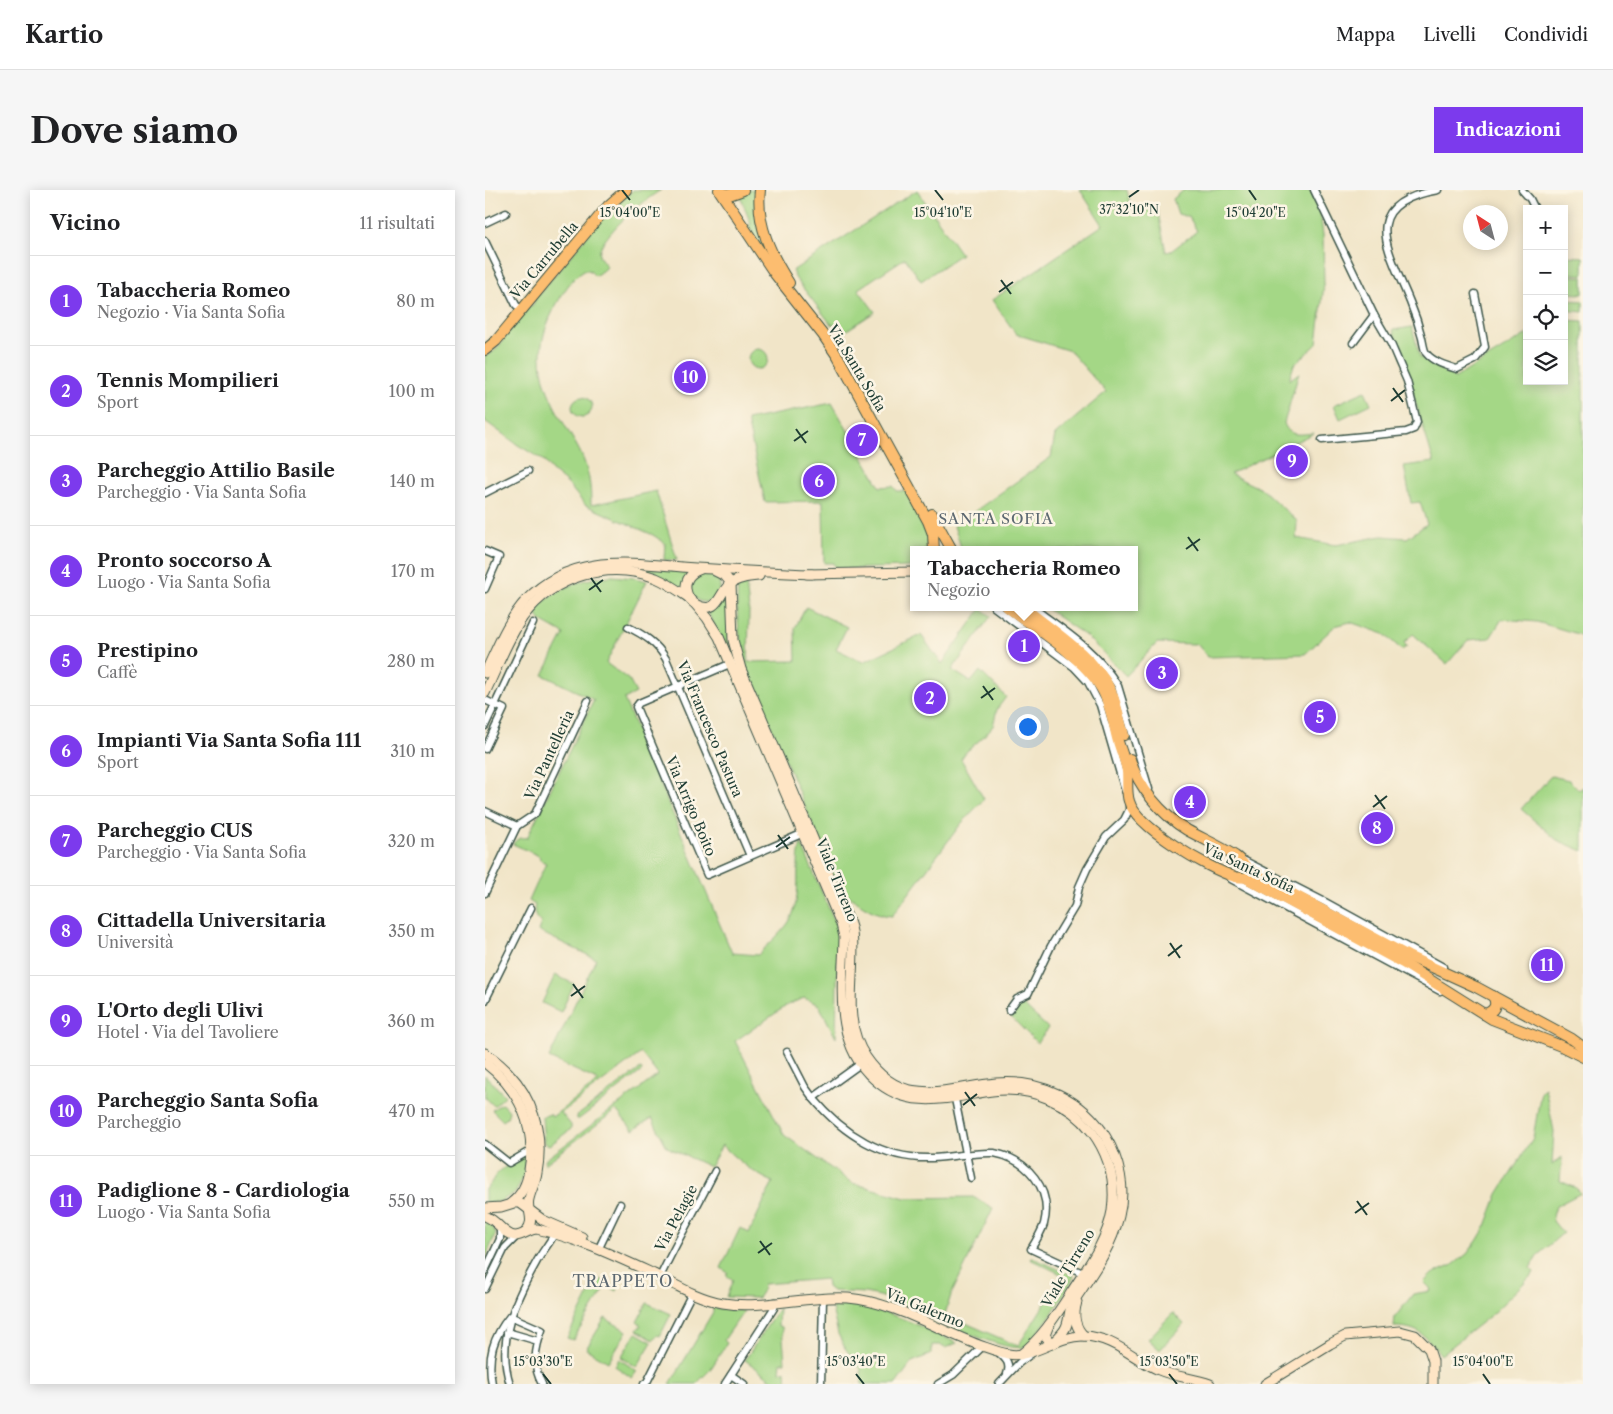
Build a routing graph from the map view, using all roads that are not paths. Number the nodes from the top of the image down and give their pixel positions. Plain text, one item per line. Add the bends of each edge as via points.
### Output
1 (743, 190) edge
2 (760, 190) edge
3 (1315, 190) edge
4 (1439, 190) edge
5 (1522, 190) edge
6 (720, 191) edge
7 (620, 192) edge
8 (1533, 205) edge
9 (506, 212) dead end
10 (485, 223) edge
11 (485, 241) edge
12 (1475, 294) dead end
13 (521, 309) junction
14 (1374, 315) junction
15 (1353, 343) dead end
16 (485, 350) edge
17 (1321, 440) dead end
18 (528, 471) dead end
19 (485, 493) edge
20 (942, 546) edge
21 (942, 546) edge
22 (485, 551) edge
23 (596, 568) junction
24 (910, 569) edge
25 (710, 570) junction
26 (897, 572) junction
27 (910, 572) edge
28 (812, 574) junction
29 (731, 583) junction
30 (485, 590) edge
31 (724, 590) junction
32 (692, 601) junction
33 (999, 611) edge
34 (1012, 611) edge
35 (1028, 611) edge
36 (1037, 611) edge
37 (533, 623) dead end
38 (628, 627) dead end
39 (734, 662) junction
40 (485, 673) edge
41 (678, 686) junction
42 (485, 693) edge
43 (485, 700) edge
44 (588, 701) dead end
45 (495, 705) junction
46 (485, 726) edge
47 (485, 749) edge
48 (1141, 785) junction
49 (1128, 788) junction
50 (1153, 799) junction
51 (1129, 802) junction
52 (485, 811) edge
53 (1124, 820) junction
54 (1144, 822) junction
55 (517, 826) junction
56 (806, 832) junction
57 (750, 856) junction
58 (1235, 856) junction
59 (1202, 861) junction
60 (1246, 867) junction
61 (1241, 877) junction
62 (485, 893) edge
63 (531, 908) dead end
64 (1476, 987) junction
65 (1493, 996) junction
66 (485, 1001) edge
67 (1513, 1006) junction
68 (1474, 1009) junction
69 (1009, 1010) dead end
70 (1484, 1014) junction
71 (1506, 1024) junction
72 (1583, 1047) edge
73 (787, 1052) dead end
74 (485, 1053) edge
75 (1583, 1056) edge
76 (864, 1061) junction
77 (485, 1063) edge
78 (955, 1094) junction
79 (813, 1098) junction
80 (485, 1144) edge
81 (531, 1150) junction
82 (967, 1155) junction
83 (715, 1171) dead end
84 (971, 1178) dead end
85 (510, 1204) junction
86 (620, 1204) dead end
87 (485, 1208) edge
88 (529, 1211) junction
89 (485, 1216) edge
90 (500, 1226) junction
91 (526, 1231) junction
92 (555, 1233) junction
93 (517, 1236) junction
94 (597, 1248) junction
95 (485, 1271) edge
96 (1087, 1275) junction
97 (660, 1277) junction
98 (485, 1289) edge
99 (692, 1293) junction
100 (1079, 1294) junction
101 (823, 1298) junction
102 (775, 1302) junction
103 (510, 1316) junction
104 (1049, 1325) junction
105 (507, 1332) junction
106 (1084, 1336) junction
107 (538, 1341) junction
108 (1051, 1344) junction
109 (983, 1346) junction
110 (1036, 1350) junction
111 (998, 1352) junction
112 (1020, 1355) junction
113 (731, 1375) junction
114 (1005, 1377) junction
115 (492, 1384) edge
116 (510, 1384) edge
117 (543, 1384) edge
118 (644, 1384) edge
119 (725, 1384) edge
120 (744, 1384) edge
121 (821, 1384) edge
122 (938, 1384) edge
123 (999, 1384) edge
124 (1210, 1384) edge
125 (1265, 1384) edge
126 (1433, 1384) edge

1 - 6 main road via 729,195
2 - 21 main road, Via Santa Sofia via 759,209 767,243 789,282 842,352
3 - 14 street
4 - 12 street via 1405,200 1392,212 1385,229 1387,248 1416,317 1426,353 1437,362 1457,369 1475,360 1485,347
5 - 8 street
6 - 20 main road, Via Santa Sofia via 775,274 837,356
7 - 13 main road, Via Carrubella
9 - 10 street
11 - 13 street via 516,305
13 - 16 main road, Via Carrubella
14 - 15 street
14 - 17 street via 1407,381 1417,422 1414,429 1406,432
18 - 19 street
22 - 30 street via 499,557
23 - 25 street, Viale Tirreno via 619,562
23 - 32 street, Viale Tirreno via 649,576
23 - 40 street, Viale Tirreno via 578,568 557,577 525,601 511,620
23 - 42 street, Viale Tirreno via 563,583 530,609 513,633
24 - 26 street
25 - 28 street, Viale Tirreno
25 - 29 street via 725,576
25 - 31 street via 721,578
25 - 32 street via 696,571 688,579 686,591
26 - 27 street
26 - 28 street
28 - 29 street via 751,577
29 - 31 street
29 - 39 street, Viale Tirreno
31 - 32 street via 713,605 702,606
32 - 39 street, Viale Tirreno via 713,626
33 - 51 street via 1088,682 1100,705
34 - 49 main road via 1077,660 1098,683 1107,702 1124,761
35 - 48 main road, Via Santa Sofia via 1089,660 1104,679 1114,699 1132,768
36 - 50 street via 1093,653 1118,686
37 - 45 street
38 - 41 street, Via Francesco Pastura via 657,646
39 - 41 street
39 - 56 street, Viale Tirreno
41 - 57 street, Via Francesco Pastura
41 - 57 street, Via Arrigo Boito via 637,705 707,875
43 - 45 street
44 - 55 street, Via Pantelleria via 535,814
45 - 46 street
45 - 47 street via 504,709
48 - 49 main road via 1134,784
48 - 50 main road, Via Santa Sofia
49 - 51 main road
50 - 58 main road, Via Santa Sofia via 1176,823
51 - 53 street
51 - 54 main road, Via Santa Sofia
52 - 55 street
53 - 54 street
53 - 69 street via 1106,837 1087,869 1075,906 1028,994
54 - 59 main road, Via Santa Sofia via 1169,842
55 - 62 street, Via Pantelleria
56 - 57 street, Via Arrigo Boito
56 - 76 street, Viale Tirreno via 836,902 843,932 844,1027 851,1048
58 - 60 main road, Via Santa Sofia
58 - 64 street via 1325,902
59 - 61 main road, Via Santa Sofia
59 - 68 street
60 - 61 main road
60 - 64 main road, Via Santa Sofia via 1408,956
61 - 68 main road, Via Santa Sofia via 1382,951
63 - 66 street
64 - 65 main road, Via Santa Sofia
65 - 67 main road, Via Santa Sofia
65 - 70 main road via 1495,1006
67 - 71 main road via 1503,1015
67 - 72 main road, Via Santa Sofia
68 - 70 main road, Via Santa Sofia
70 - 71 main road, Via Santa Sofia
71 - 75 main road, Via Santa Sofia
73 - 79 street
74 - 88 street via 513,1077 534,1114 540,1152
76 - 78 street, Viale Tirreno via 878,1083 899,1094 925,1100
76 - 79 street
77 - 81 street via 505,1081 517,1098 529,1128
78 - 82 street
78 - 96 street, Viale Tirreno via 1002,1091 1035,1094 1069,1110 1095,1136 1111,1171 1113,1203 1103,1240
79 - 82 street via 843,1129 881,1149 919,1158
80 - 81 street via 509,1163
81 - 85 street via 525,1186
82 - 84 street
82 - 96 street via 1003,1155 1032,1173 1044,1196 1045,1213 1042,1230 1031,1249
83 - 97 street, Via Pelagie
85 - 87 street
85 - 88 street via 523,1205
85 - 90 street via 499,1214
86 - 94 street
88 - 91 street via 531,1222
88 - 94 street via 586,1239
89 - 90 street
90 - 93 street via 507,1234
90 - 95 street via 500,1239
91 - 92 street via 537,1229
91 - 93 street
92 - 94 street
92 - 103 street via 536,1262
93 - 98 street via 505,1248
94 - 97 street, Via Galermo
96 - 100 street, Viale Tirreno
96 - 104 street, Viale Tirreno
97 - 99 street, Via Galermo
99 - 102 street, Via Galermo via 731,1304
99 - 118 street
100 - 106 street via 1075,1321
100 - 108 street, Viale Tirreno via 1070,1308 1065,1329
101 - 102 street, Via Galermo
101 - 109 street, Via Galermo via 853,1299 886,1306
101 - 121 street
102 - 113 street
103 - 105 street
103 - 107 street via 542,1330
103 - 115 street via 494,1340 490,1363
104 - 108 street via 1045,1338
104 - 112 street, Viale Tirreno
105 - 107 street
105 - 116 street via 505,1352
106 - 108 street, Via Galermo
106 - 124 street, Via Galermo via 1111,1342 1158,1370
107 - 117 street via 536,1370
108 - 110 street, Via Galermo
109 - 111 street, Via Galermo
109 - 122 street via 953,1375
110 - 112 street, Via Galermo
110 - 114 street
111 - 112 street, Via Galermo
111 - 114 street via 1009,1365
113 - 119 street
113 - 120 street
114 - 123 street
125 - 126 street via 1345,1336 1400,1331 1415,1335 1429,1349 1433,1361

